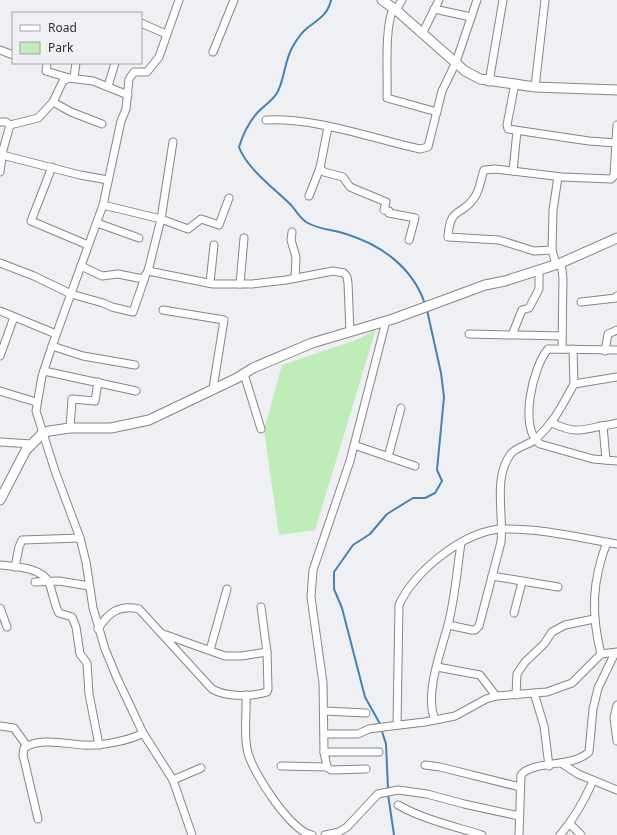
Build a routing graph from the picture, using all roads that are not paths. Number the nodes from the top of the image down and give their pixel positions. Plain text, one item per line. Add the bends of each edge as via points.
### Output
1 (179, 0) edge
2 (234, 0) edge
3 (382, 0) edge
4 (402, 0) edge
5 (439, 0) edge
6 (477, 0) edge
7 (503, 0) edge
8 (545, 0) edge
9 (394, 9) junction
10 (434, 9) junction
11 (471, 17) junction
12 (142, 23) edge
13 (166, 34) junction
14 (422, 34) junction
15 (0, 50) edge
16 (213, 52) dead end
17 (12, 55) edge
18 (456, 62) junction
19 (47, 64) edge
20 (76, 64) edge
21 (115, 64) edge
22 (71, 77) junction
23 (490, 82) junction
24 (515, 83) junction
25 (108, 86) junction
26 (535, 87) junction
27 (617, 90) edge
28 (128, 95) junction
29 (53, 102) junction
30 (437, 112) junction
31 (266, 120) dead end
32 (0, 122) edge
33 (102, 124) dead end
34 (10, 125) junction
35 (617, 125) edge
36 (328, 126) junction
37 (517, 131) junction
38 (174, 142) dead end
39 (616, 146) edge
40 (2, 155) junction
41 (52, 167) junction
42 (320, 168) junction
43 (0, 172) edge
44 (513, 172) junction
45 (615, 176) edge
46 (558, 177) junction
47 (108, 180) junction
48 (309, 196) dead end
49 (229, 198) dead end
50 (103, 205) junction
51 (161, 219) junction
52 (97, 223) junction
53 (292, 232) dead end
54 (139, 238) dead end
55 (244, 238) dead end
56 (617, 238) edge
57 (409, 240) dead end
58 (88, 245) junction
59 (214, 245) dead end
60 (552, 250) junction
61 (0, 263) edge
62 (559, 263) junction
63 (81, 266) junction
64 (539, 270) junction
65 (147, 274) junction
66 (296, 278) junction
67 (210, 283) junction
68 (240, 284) junction
69 (71, 294) junction
70 (617, 296) edge
71 (582, 302) dead end
72 (164, 310) dead end
73 (0, 311) edge
74 (14, 317) junction
75 (386, 321) junction
76 (617, 330) edge
77 (350, 332) junction
78 (56, 334) junction
79 (469, 334) dead end
80 (512, 335) junction
81 (562, 336) junction
82 (52, 346) junction
83 (562, 348) junction
84 (573, 349) junction
85 (617, 350) edge
86 (605, 351) junction
87 (0, 356) edge
88 (135, 365) dead end
89 (44, 372) junction
90 (244, 374) junction
91 (617, 377) edge
92 (98, 382) junction
93 (574, 384) junction
94 (213, 388) junction
95 (136, 390) dead end
96 (0, 391) edge
97 (36, 402) junction
98 (401, 408) dead end
99 (552, 423) junction
100 (617, 423) edge
101 (602, 426) junction
102 (70, 428) junction
103 (261, 429) dead end
104 (43, 434) junction
105 (535, 440) junction
106 (0, 442) edge
107 (32, 444) junction
108 (354, 445) junction
109 (388, 457) junction
110 (606, 460) junction
111 (617, 461) edge
112 (415, 466) dead end
113 (0, 500) edge
114 (502, 529) junction
115 (80, 538) junction
116 (607, 542) junction
117 (461, 544) junction
118 (617, 544) edge
119 (0, 564) edge
120 (16, 567) junction
121 (492, 576) junction
122 (35, 582) dead end
123 (48, 582) junction
124 (522, 582) junction
125 (89, 586) junction
126 (558, 587) dead end
127 (227, 589) dead end
128 (261, 607) dead end
129 (0, 608) edge
130 (514, 614) dead end
131 (594, 620) junction
132 (448, 625) junction
133 (7, 627) dead end
134 (98, 629) junction
135 (162, 634) junction
136 (210, 650) junction
137 (267, 652) junction
138 (616, 652) edge
139 (601, 654) junction
140 (437, 667) junction
141 (534, 693) junction
142 (246, 695) junction
143 (516, 695) junction
144 (496, 696) junction
145 (617, 705) edge
146 (325, 711) junction
147 (366, 713) dead end
148 (435, 720) junction
149 (394, 725) junction
150 (0, 726) edge
151 (143, 733) junction
152 (325, 734) junction
153 (617, 741) edge
154 (99, 745) junction
155 (27, 746) junction
156 (324, 752) junction
157 (379, 752) dead end
158 (561, 763) junction
159 (426, 765) dead end
160 (281, 766) dead end
161 (549, 766) junction
162 (327, 767) junction
163 (202, 768) dead end
164 (366, 769) dead end
165 (173, 780) junction
166 (593, 781) junction
167 (520, 788) junction
168 (616, 789) edge
169 (398, 804) dead end
170 (519, 816) junction
171 (38, 819) dead end
172 (570, 824) junction
173 (192, 835) edge
174 (312, 835) edge
175 (325, 835) edge
176 (482, 835) edge
177 (520, 835) edge
178 (560, 835) edge
179 (581, 835) edge

1 - 13 street
2 - 16 street
3 - 9 street
4 - 9 street
5 - 10 street
6 - 11 street
7 - 23 street
8 - 26 street
9 - 14 street
9 - 30 street via 390,16 387,98
10 - 11 street
10 - 14 street
11 - 18 street
12 - 13 street
13 - 28 street via 159,57 151,69 147,72 134,72 129,79
14 - 18 street
15 - 17 street
18 - 23 street via 472,76
18 - 30 street via 442,91
19 - 22 street via 46,71
20 - 22 street
21 - 25 street
22 - 25 street
22 - 29 street via 63,81
23 - 24 street
24 - 26 street
24 - 37 street via 507,124 508,129
25 - 28 street
26 - 27 street
28 - 47 street
29 - 33 street
29 - 34 street via 38,118
30 - 36 street via 428,147 420,149
31 - 36 street via 281,119
32 - 34 street
34 - 40 street
35 - 39 street
36 - 42 street
37 - 39 street
37 - 44 street
38 - 51 street
39 - 45 street
40 - 41 street
40 - 43 street
41 - 47 street
41 - 58 street via 31,221
42 - 48 street
42 - 57 street via 324,172 343,177 350,187 386,202 384,210 389,210 389,214 414,218
44 - 46 street
44 - 60 street via 484,170 477,194 465,209 453,214 448,237 499,240 534,251
45 - 46 street via 611,179 598,180
46 - 60 street via 552,210
47 - 50 street
49 - 51 street via 218,225 201,219 188,229
50 - 51 street
50 - 52 street
51 - 65 street
52 - 54 street
52 - 58 street
53 - 66 street
55 - 68 street
56 - 62 street
58 - 63 street
59 - 67 street
60 - 62 street
61 - 69 street
62 - 64 street
62 - 81 street via 563,278
63 - 65 street via 102,276 118,274 142,279
63 - 69 street
64 - 75 street via 505,281 485,284
64 - 80 street via 539,289 528,308 522,310
65 - 67 street
65 - 69 street via 133,312
66 - 68 street
66 - 77 street via 333,271 344,274 348,283
67 - 68 street
69 - 78 street
70 - 71 street
72 - 94 street via 224,320
73 - 74 street
74 - 78 street
74 - 87 street
75 - 77 street
75 - 108 street
76 - 86 street via 608,334
77 - 90 street via 312,343
78 - 82 street
79 - 80 street
80 - 81 street
81 - 83 street
82 - 88 street via 83,356
82 - 89 street
83 - 84 street
83 - 105 street via 548,349 542,356 536,372 530,407 531,428
84 - 86 street
84 - 93 street
85 - 86 street
89 - 92 street
89 - 97 street
90 - 94 street
90 - 103 street
91 - 93 street
92 - 95 street
92 - 102 street via 95,401 72,399
93 - 99 street
94 - 102 street via 137,424 96,429
96 - 97 street
97 - 104 street via 37,420
98 - 109 street
99 - 101 street via 567,430 577,431
99 - 105 street
100 - 101 street
101 - 110 street
102 - 104 street via 55,429
104 - 107 street
104 - 115 street
105 - 110 street via 550,448
105 - 114 street via 513,451 506,462 501,489
106 - 107 street
107 - 113 street via 18,464
108 - 109 street
108 - 146 street via 313,570 311,597
109 - 112 street
110 - 111 street
114 - 116 street via 543,531
114 - 117 street via 486,532
114 - 121 street
115 - 120 street via 22,540 18,546
115 - 125 street
116 - 118 street
116 - 131 street via 600,560 593,603
117 - 132 street
117 - 149 street via 431,563 405,592 400,605
119 - 120 street
120 - 123 street via 39,572
121 - 124 street
121 - 132 street via 475,630
122 - 123 street
123 - 125 street via 59,581
123 - 154 street via 59,613 72,617 76,627 80,654 87,663 89,694
124 - 126 street
124 - 130 street
125 - 134 street
127 - 136 street
128 - 137 street
129 - 133 street
131 - 139 street
131 - 143 street via 565,625 552,632 517,674
132 - 140 street
134 - 135 street via 106,617 120,608 130,607 139,609
134 - 151 street via 117,678
135 - 136 street
135 - 142 street via 212,689 221,693
136 - 137 street via 225,656
137 - 142 street via 267,692
138 - 139 street
138 - 158 street via 598,688 593,709 589,752
139 - 141 street via 572,683 547,692
140 - 144 street via 480,675
140 - 148 street via 431,695 431,711
141 - 143 street
141 - 161 street via 544,726
142 - 174 street via 246,741 257,774 266,790 300,831
143 - 144 street
144 - 148 street via 463,713
145 - 153 street via 614,718
146 - 147 street
146 - 152 street
148 - 149 street
149 - 152 street via 369,729 358,734
150 - 155 street via 14,728
151 - 154 street via 137,737
151 - 165 street
152 - 156 street
154 - 155 street via 48,743
155 - 171 street via 23,755
156 - 157 street
156 - 162 street
158 - 161 street
158 - 166 street
159 - 167 street
160 - 162 street
161 - 167 street via 525,770 521,775
162 - 164 street via 331,770
163 - 165 street
165 - 173 street
166 - 168 street
166 - 172 street
167 - 170 street
169 - 176 street via 438,823
170 - 175 street via 427,794 398,790 378,794 347,827
170 - 177 street
172 - 178 street
172 - 179 street

